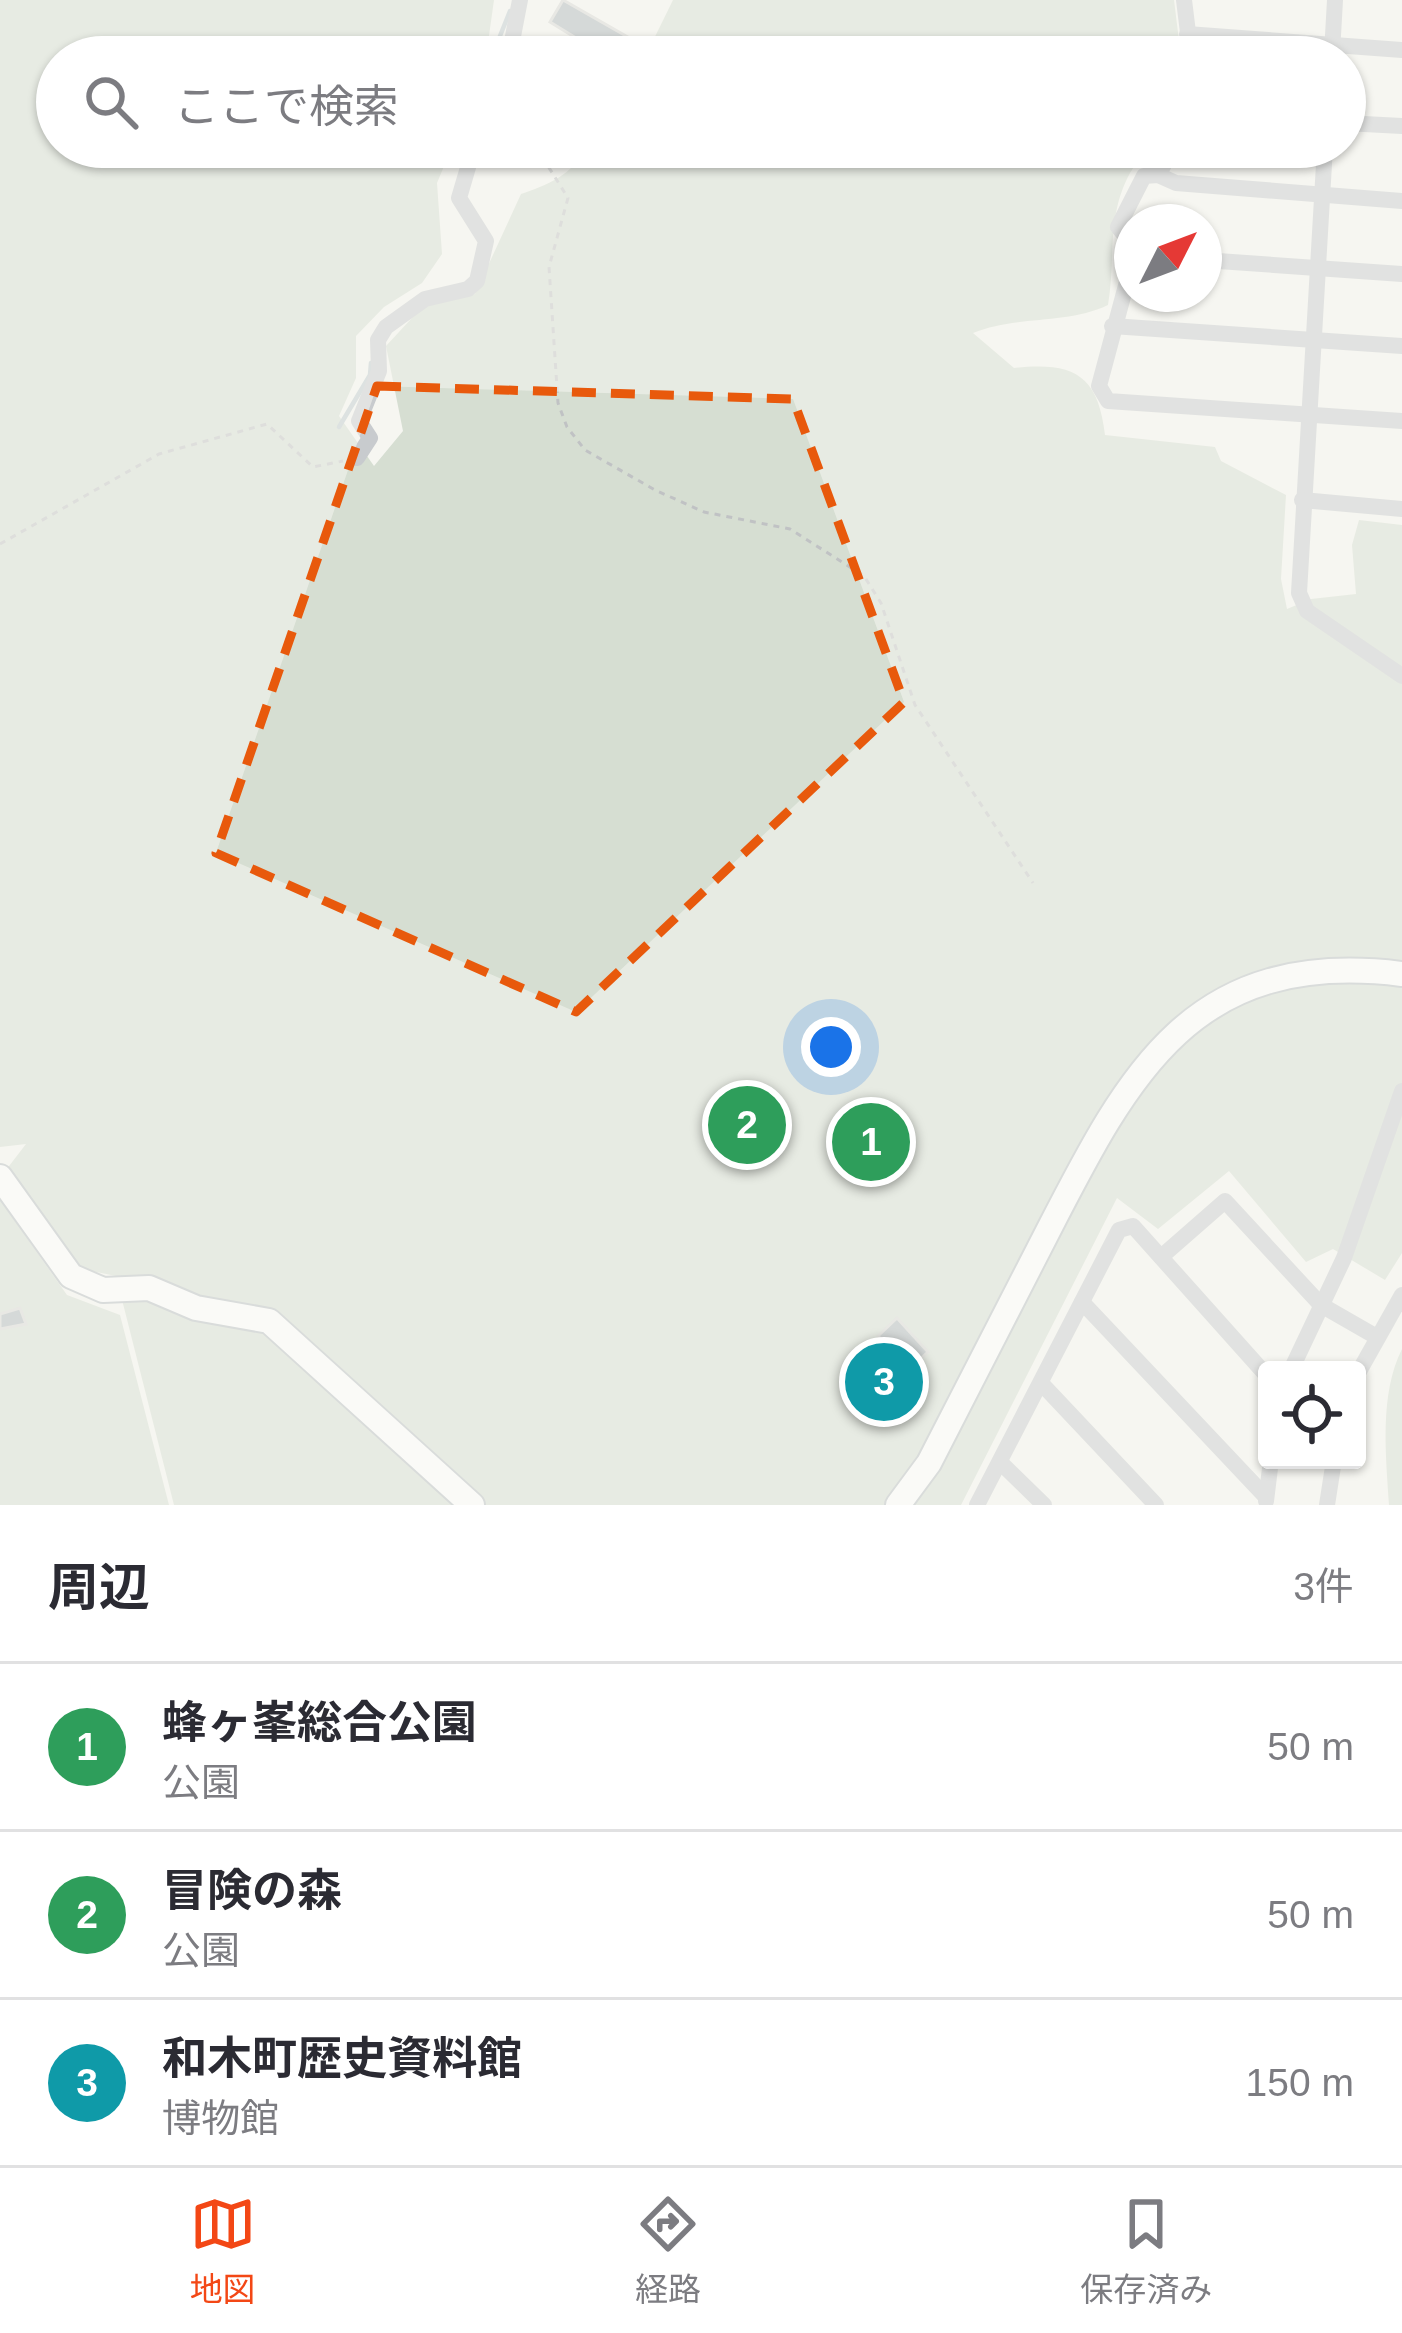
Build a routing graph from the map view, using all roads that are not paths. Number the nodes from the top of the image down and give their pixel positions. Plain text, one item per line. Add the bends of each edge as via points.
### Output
1 (520, 0) edge
2 (1184, 0) edge
3 (1335, 0) edge
4 (1187, 34) joint
5 (513, 36) edge
6 (1204, 36) edge
7 (1333, 36) edge
8 (1402, 50) edge
9 (1366, 51) edge
10 (1366, 123) edge
11 (1402, 126) edge
12 (468, 168) edge
13 (1162, 168) edge
14 (1324, 168) edge
15 (1158, 175) junction
16 (1322, 195) junction
17 (1402, 201) edge
18 (1128, 204) edge
19 (1222, 261) edge
20 (1318, 268) junction
21 (1402, 274) edge
22 (1116, 312) edge
23 (1112, 326) junction
24 (1312, 341) junction
25 (1402, 346) edge
26 (1307, 415) junction
27 (1402, 421) edge
28 (356, 458) road end
29 (1302, 500) junction
30 (1402, 508) edge
31 (1402, 676) edge
32 (1402, 974) edge
33 (1402, 1091) edge
34 (0, 1177) edge
35 (1161, 1258) junction
36 (1402, 1294) edge
37 (1082, 1302) junction
38 (1321, 1305) junction
39 (1375, 1336) junction
40 (1295, 1361) edge
41 (1363, 1361) edge
42 (1258, 1366) edge
43 (1040, 1382) junction
44 (1000, 1462) junction
45 (1270, 1469) edge
46 (1333, 1469) edge
47 (1266, 1501) edge
48 (472, 1505) edge
49 (898, 1505) edge
50 (977, 1505) edge
51 (1043, 1505) edge
52 (1156, 1505) edge
53 (1327, 1505) edge

1 - 5 street
2 - 4 street
3 - 7 street
4 - 6 street
8 - 9 street
10 - 11 street
12 - 28 street via 459,198 486,241 477,281 425,299 386,327 359,421 370,438
13 - 15 street
14 - 16 street
15 - 16 street via 1176,184
15 - 18 street via 1144,176
16 - 17 street
16 - 20 street
19 - 20 street
20 - 21 street
20 - 24 street
22 - 23 street
23 - 24 street
23 - 26 street via 1099,386 1108,401
24 - 25 street
24 - 26 street
26 - 27 street
26 - 29 street
29 - 30 street
29 - 31 street via 1297,571 1307,610
32 - 49 street via 1361,969 1280,978 1209,1006 1148,1060 1100,1131 929,1463
33 - 38 street
34 - 48 street via 71,1276 104,1290 149,1288 196,1308 269,1321
35 - 37 street via 1133,1226 1119,1230
35 - 38 street via 1226,1201
35 - 42 street
36 - 39 street
37 - 43 street
37 - 47 street
38 - 39 street
38 - 40 street
39 - 41 street
43 - 44 street
43 - 52 street
44 - 50 street
44 - 51 street
45 - 47 street
46 - 53 street

